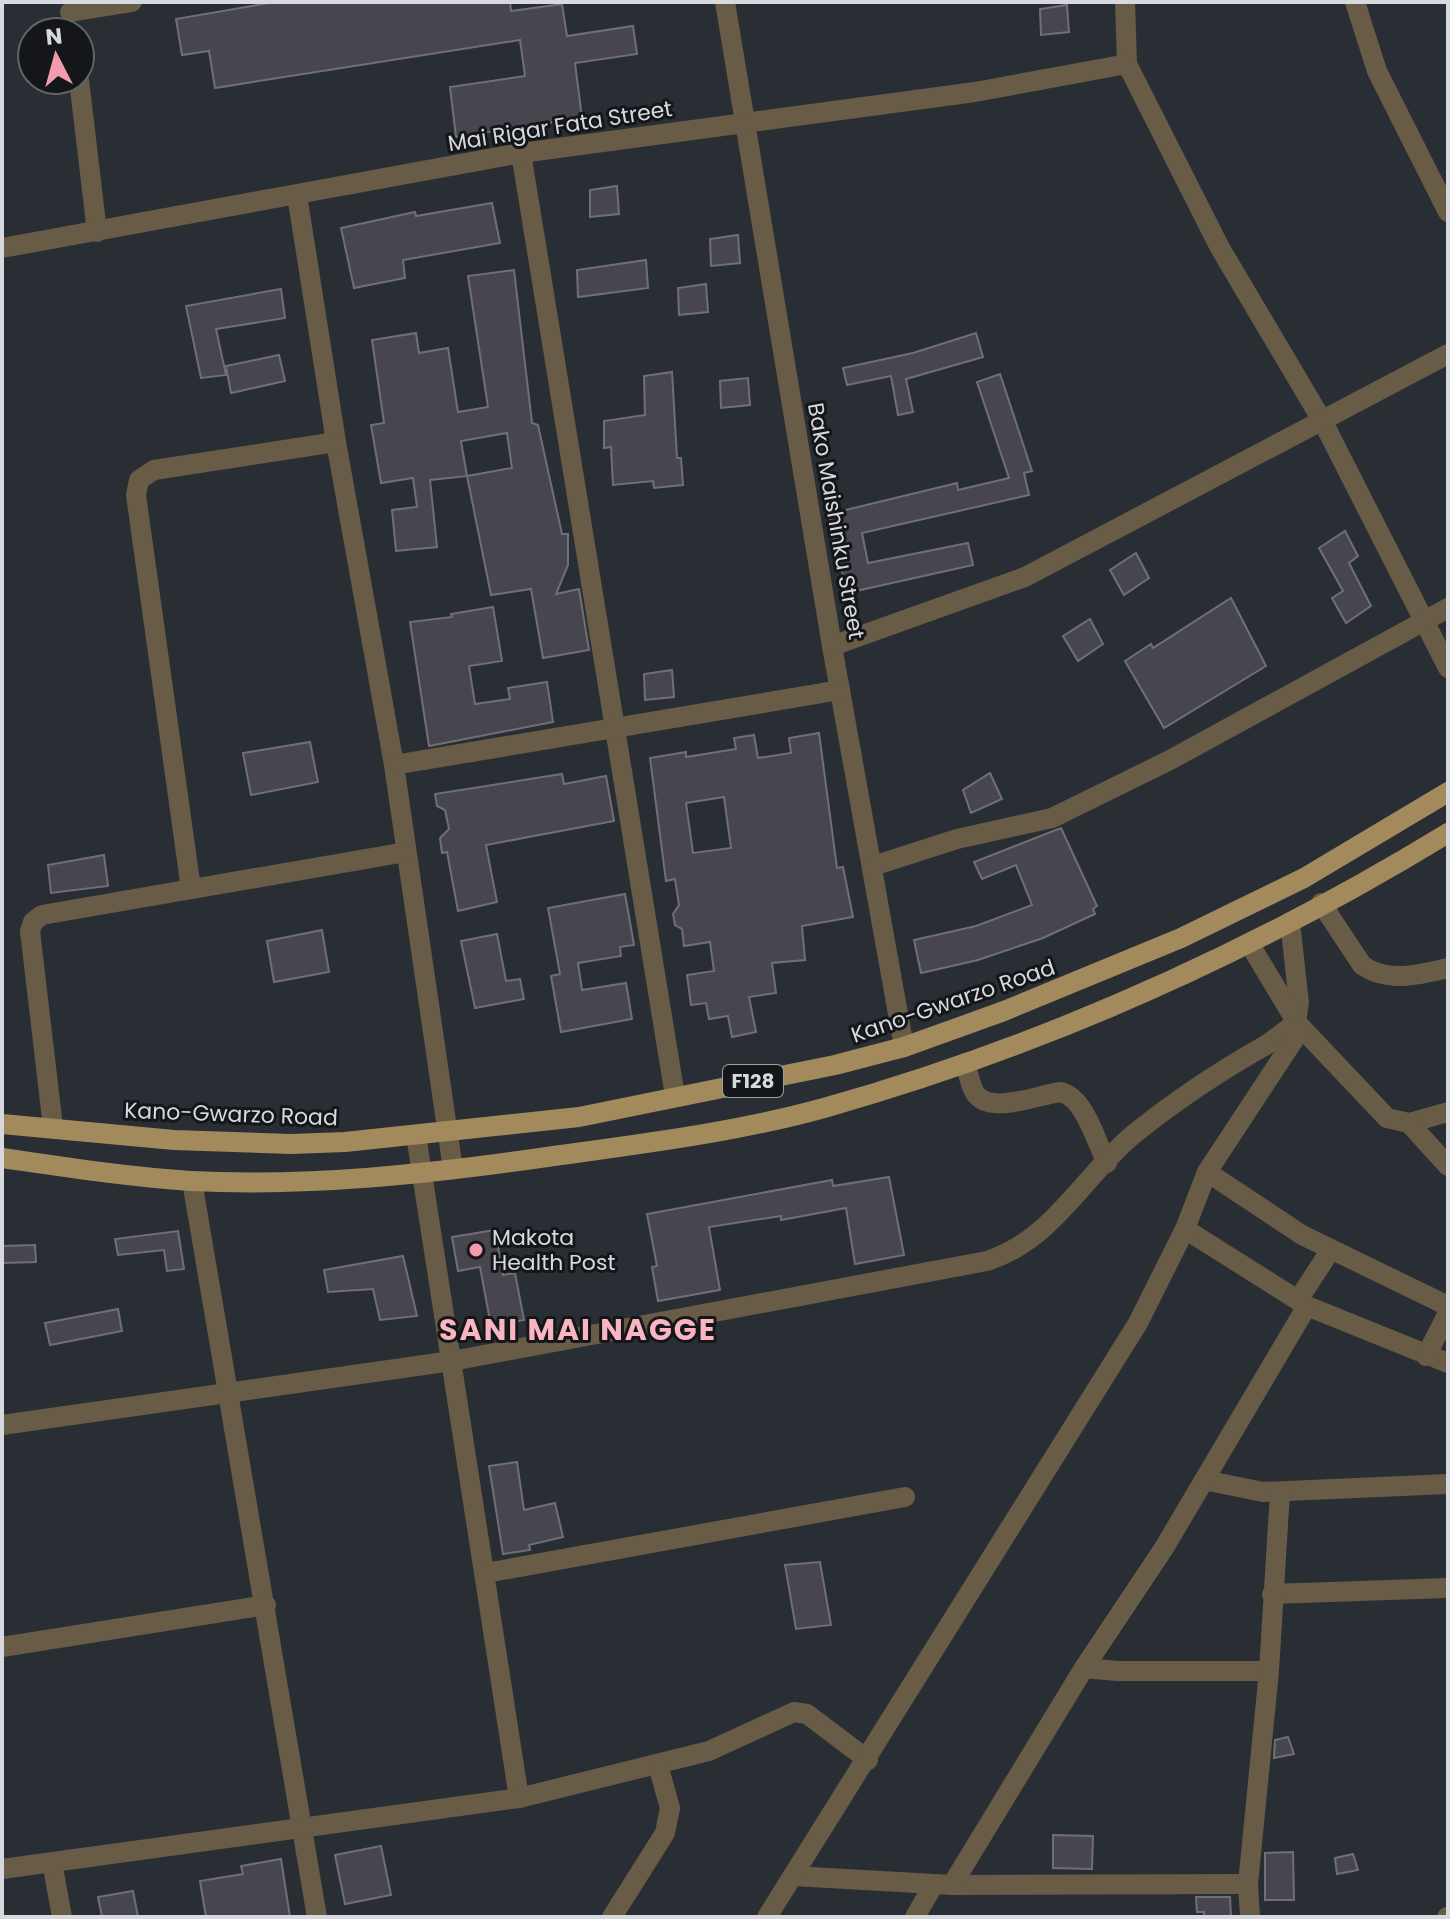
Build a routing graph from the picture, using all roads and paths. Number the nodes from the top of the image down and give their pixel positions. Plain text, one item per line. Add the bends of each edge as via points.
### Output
1 (132, 2) edge
2 (725, 2) edge
3 (1125, 2) edge
4 (1355, 2) edge
5 (71, 15) edge
6 (1127, 64) junction
7 (81, 96) edge
8 (743, 122) junction
9 (521, 153) junction
10 (297, 195) junction
11 (1448, 212) edge
12 (97, 232) junction
13 (2, 248) edge
14 (1448, 354) edge
15 (1323, 422) junction
16 (336, 442) junction
17 (1448, 608) edge
18 (1425, 622) junction
19 (832, 646) junction
20 (1448, 668) edge
21 (840, 690) junction
22 (618, 730) junction
23 (394, 765) junction
24 (1448, 792) edge
25 (1448, 833) edge
26 (406, 852) junction
27 (873, 866) junction
28 (191, 889) junction
29 (1321, 903) junction
30 (1290, 922) junction
31 (1249, 943) junction
32 (1448, 968) edge
33 (1298, 1025) junction
34 (904, 1047) junction
35 (965, 1063) junction
36 (675, 1096) junction
37 (1448, 1112) edge
38 (1409, 1123) junction
39 (2, 1124) edge
40 (53, 1127) junction
41 (449, 1131) junction
42 (416, 1135) junction
43 (2, 1158) edge
44 (1107, 1163) junction
45 (1448, 1166) edge
46 (453, 1169) junction
47 (422, 1172) junction
48 (1207, 1172) junction
49 (192, 1181) junction
50 (1185, 1229) junction
51 (1330, 1251) junction
52 (1303, 1303) junction
53 (1448, 1306) edge
54 (1448, 1313) edge
55 (1426, 1356) junction
56 (452, 1361) junction
57 (1448, 1363) edge
58 (225, 1391) junction
59 (2, 1425) edge
60 (1204, 1480) junction
61 (1448, 1484) edge
62 (1280, 1492) junction
63 (905, 1497) dead end
64 (486, 1573) junction
65 (1448, 1588) edge
66 (1272, 1594) junction
67 (266, 1605) junction
68 (2, 1647) edge
69 (1084, 1668) junction
70 (1269, 1671) junction
71 (868, 1760) junction
72 (658, 1765) junction
73 (519, 1798) junction
74 (303, 1827) junction
75 (52, 1862) junction
76 (2, 1869) edge
77 (793, 1876) junction
78 (943, 1884) junction
79 (1248, 1884) junction
80 (62, 1917) edge
81 (317, 1917) edge
82 (612, 1917) edge
83 (767, 1917) edge
84 (915, 1917) edge
85 (1250, 1917) edge

1 - 5 street
2 - 8 street, Bako Maishinku Street
3 - 6 street
4 - 11 street via 1377,71
6 - 8 street, Mai Rigar Fata Street via 975,92
6 - 15 street via 1220,248
7 - 12 street
8 - 9 street, Mai Rigar Fata Street
8 - 19 street, Bako Maishinku Street
9 - 10 street, Mai Rigar Fata Street
9 - 22 street
10 - 12 street, Mai Rigar Fata Street
10 - 16 street
12 - 13 street, Mai Rigar Fata Street
14 - 15 street
15 - 18 street
15 - 19 street via 1025,577
16 - 23 street
16 - 28 street via 154,470 139,480 136,495
17 - 18 street
18 - 20 street
18 - 27 street via 1052,818 957,839
19 - 21 street, Bako Maishinku Street
21 - 22 street
21 - 27 street, Bako Maishinku Street
22 - 23 street
22 - 36 street
23 - 26 street
24 - 34 main road, Kano-Gwarzo Road / F128 via 1304,878 1181,938 1064,989
25 - 29 main road, F128
26 - 28 street
26 - 41 street
27 - 34 street, Bako Maishinku Street
28 - 40 street via 42,915 33,922
29 - 30 main road, F128
29 - 32 street via 1372,972 1404,976
30 - 31 main road, F128
30 - 33 street
31 - 33 street
31 - 35 main road, F128 via 1119,1004
33 - 38 street via 1387,1118
33 - 44 street via 1224,1066 1132,1136
33 - 48 street
34 - 36 main road, Kano-Gwarzo Road / F128
35 - 44 street via 975,1093 985,1102 1069,1094
35 - 46 main road, F128 via 759,1123
36 - 41 main road, Kano-Gwarzo Road / F128 via 579,1117
37 - 38 street
38 - 45 street
39 - 40 main road, Kano-Gwarzo Road / F128
40 - 42 main road, Kano-Gwarzo Road / F128 via 174,1140 291,1144
41 - 42 main road, Kano-Gwarzo Road / F128
41 - 46 street
42 - 47 street
43 - 49 main road, F128
44 - 56 street via 1014,1253
46 - 47 main road, F128
47 - 49 main road, F128
47 - 56 street
48 - 50 street
48 - 51 street
49 - 58 street
50 - 52 street
50 - 71 street via 1138,1323
51 - 52 street
51 - 53 street
52 - 55 street
52 - 60 street
54 - 55 street
55 - 57 street
56 - 58 street
56 - 64 street
58 - 59 street
58 - 67 street
60 - 62 street
60 - 69 street
61 - 62 street
62 - 66 street
63 - 64 street
64 - 73 street
65 - 66 street
66 - 70 street
67 - 68 street
67 - 74 street
69 - 70 street
69 - 78 street
70 - 79 street
71 - 72 street via 807,1714 794,1712 709,1751
71 - 77 street
72 - 73 street
72 - 82 street via 670,1808 665,1833
73 - 74 street
74 - 75 street
74 - 81 street
75 - 76 street
75 - 80 street
77 - 78 street
77 - 83 street
78 - 79 street
78 - 84 street
79 - 85 street

